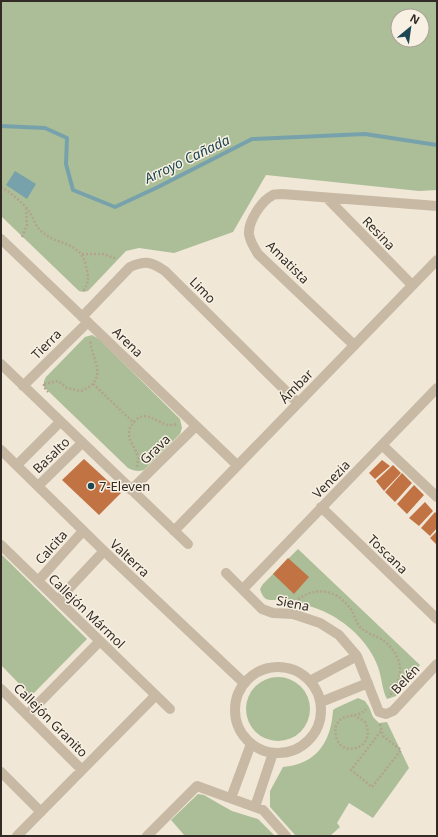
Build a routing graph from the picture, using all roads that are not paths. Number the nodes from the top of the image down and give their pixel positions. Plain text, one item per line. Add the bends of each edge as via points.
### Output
1 (327, 198) junction
2 (437, 206) edge
3 (1, 239) edge
4 (437, 260) edge
5 (412, 285) junction
6 (85, 319) junction
7 (354, 345) junction
8 (1, 364) edge
9 (23, 386) junction
10 (437, 388) edge
11 (298, 403) junction
12 (60, 422) junction
13 (196, 426) junction
14 (82, 443) junction
15 (382, 445) junction
16 (1, 450) edge
17 (17, 465) junction
18 (237, 465) junction
19 (38, 486) junction
20 (131, 490) junction
21 (437, 497) edge
22 (321, 508) junction
23 (83, 531) junction
24 (174, 531) junction
25 (188, 544) dead end
26 (1, 545) edge
27 (104, 551) junction
28 (226, 573) dead end
29 (38, 581) junction
30 (243, 589) junction
31 (58, 600) junction
32 (437, 619) edge
33 (100, 641) junction
34 (357, 656) junction
35 (437, 664) edge
36 (310, 681) junction
37 (244, 683) junction
38 (368, 683) junction
39 (1, 689) edge
40 (156, 696) junction
41 (320, 702) junction
42 (170, 710) dead end
43 (393, 711) joint
44 (27, 715) junction
45 (251, 744) junction
46 (273, 753) junction
47 (82, 770) junction
48 (1, 772) edge
49 (231, 798) junction
50 (255, 807) junction
51 (41, 812) junction
52 (17, 836) edge
53 (147, 836) edge
54 (286, 836) edge

1 - 2 street
1 - 5 street, Resina
1 - 7 street, Amatista via 273,195 252,219 249,232 258,254
3 - 6 street, Arena
4 - 5 street, Ámbar
5 - 7 street, Ámbar
6 - 9 street, Tierra
6 - 11 street, Limo via 130,267 150,262 165,271
6 - 13 street, Arena
7 - 11 street, Ámbar
8 - 9 street
9 - 12 street
10 - 15 street, Venezia
11 - 18 street, Ámbar
12 - 14 street
12 - 17 street, Basalto
13 - 18 street, Arena
13 - 20 street, Grava
14 - 19 street, Basalto
14 - 20 street
15 - 21 street
15 - 22 street, Venezia
16 - 17 street, Valterra
17 - 19 street, Valterra
18 - 24 street, Ámbar
19 - 23 street, Valterra
20 - 24 street
22 - 30 street, Venezia
22 - 32 street, Toscana
23 - 27 street, Valterra
23 - 29 street, Calcita
24 - 25 street
26 - 29 street, Callejón Mármol
27 - 31 street
27 - 37 street, Valterra
28 - 30 street, Siena
29 - 31 street, Callejón Mármol
30 - 34 street, Siena via 262,609 273,613 293,614 320,623 339,635
31 - 33 street, Callejón Mármol
33 - 40 street, Callejón Mármol
33 - 44 street
34 - 36 street
34 - 38 street, Siena
35 - 43 street, Belén
36 - 37 street via 292,669 277,667 256,673
36 - 41 street via 317,691
37 - 45 street via 235,703 235,718 241,733
38 - 41 street
38 - 43 street, Siena via 379,712 386,714
39 - 44 street, Callejón Granito
40 - 42 street, Callejón Mármol
40 - 47 street
41 - 46 street via 321,717 316,731 307,743 294,751
44 - 47 street, Callejón Granito
45 - 46 street
45 - 49 street
46 - 50 street
47 - 51 street
48 - 51 street
49 - 50 street
49 - 53 street via 197,786
50 - 54 street via 263,810
51 - 52 street

